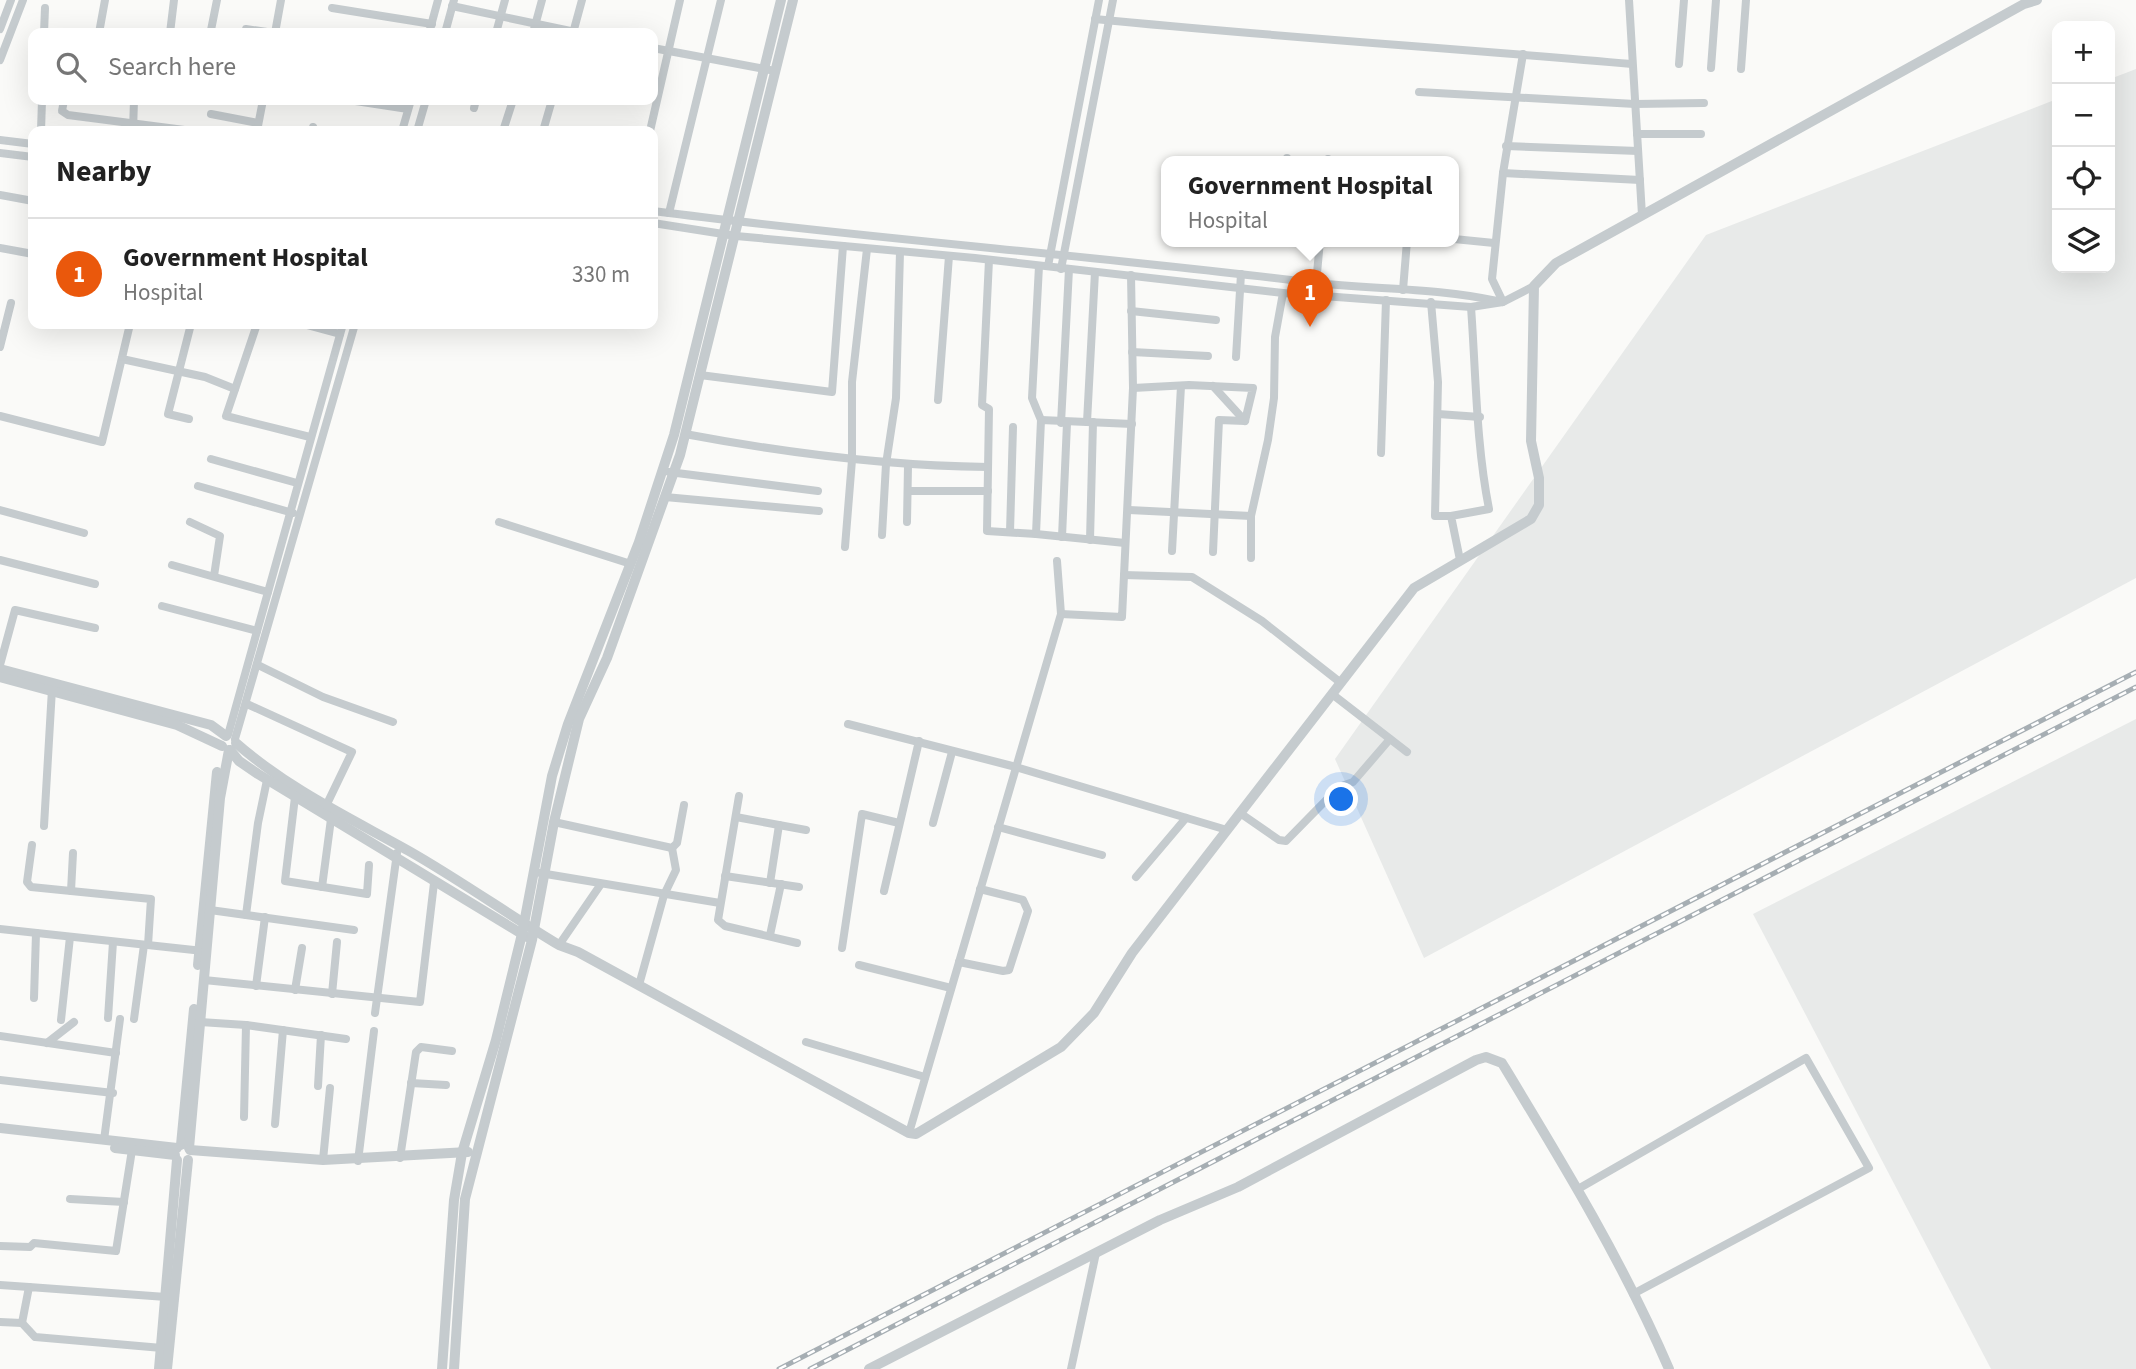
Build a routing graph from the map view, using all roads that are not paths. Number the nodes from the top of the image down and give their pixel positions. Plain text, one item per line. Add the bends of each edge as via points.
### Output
1 (11, 0) edge
2 (23, 0) edge
3 (106, 0) edge
4 (174, 0) edge
5 (217, 0) edge
6 (281, 0) edge
7 (438, 0) edge
8 (505, 0) edge
9 (542, 0) edge
10 (582, 0) edge
11 (680, 0) edge
12 (721, 0) edge
13 (780, 0) edge
14 (793, 0) edge
15 (1099, 0) edge
16 (1113, 0) edge
17 (1616, 0) edge
18 (1684, 0) edge
19 (1716, 0) edge
20 (1746, 0) edge
21 (2011, 0) edge
22 (2038, 0) edge
23 (1629, 1) edge
24 (453, 3) edge
25 (2024, 4) junction
26 (45, 8) dead end
27 (332, 8) dead end
28 (501, 16) junction
29 (1096, 19) junction
30 (1108, 20) junction
31 (44, 28) edge
32 (100, 28) edge
33 (171, 28) edge
34 (211, 28) edge
35 (275, 28) edge
36 (425, 28) edge
37 (430, 28) edge
38 (446, 28) edge
39 (497, 28) edge
40 (531, 28) edge
41 (534, 28) edge
42 (577, 28) edge
43 (0, 29) edge
44 (658, 49) edge
45 (668, 51) junction
46 (1523, 54) junction
47 (707, 59) junction
48 (0, 60) edge
49 (1632, 64) junction
50 (1679, 64) dead end
51 (1712, 68) dead end
52 (1741, 69) dead end
53 (769, 70) junction
54 (658, 84) edge
55 (1419, 92) dead end
56 (1518, 95) junction
57 (1704, 103) dead end
58 (1635, 104) junction
59 (42, 105) edge
60 (63, 105) edge
61 (134, 105) edge
62 (261, 105) edge
63 (410, 105) edge
64 (425, 105) edge
65 (511, 105) edge
66 (551, 105) edge
67 (654, 105) edge
68 (211, 114) dead end
69 (41, 126) edge
70 (128, 126) edge
71 (133, 126) edge
72 (254, 126) edge
73 (258, 126) edge
74 (403, 126) edge
75 (418, 126) edge
76 (505, 126) edge
77 (544, 126) edge
78 (651, 126) edge
79 (1637, 134) junction
80 (1700, 134) dead end
81 (0, 140) edge
82 (28, 143) edge
83 (1506, 146) junction
84 (1638, 150) junction
85 (0, 153) edge
86 (28, 156) edge
87 (1503, 173) junction
88 (1640, 180) junction
89 (0, 195) edge
90 (28, 200) edge
91 (658, 212) edge
92 (669, 214) junction
93 (1642, 215) junction
94 (658, 223) edge
95 (738, 224) junction
96 (723, 228) junction
97 (736, 236) junction
98 (1459, 240) edge
99 (1494, 243) junction
100 (843, 246) junction
101 (1320, 247) edge
102 (1406, 247) edge
103 (0, 248) edge
104 (867, 248) junction
105 (900, 252) junction
106 (28, 253) edge
107 (1051, 254) junction
108 (1065, 255) junction
109 (949, 256) junction
110 (989, 260) junction
111 (1039, 266) junction
112 (1048, 267) junction
113 (1065, 269) junction
114 (1095, 272) junction
115 (1241, 274) junction
116 (1131, 275) junction
117 (1317, 284) junction
118 (1534, 286) junction
119 (1240, 288) junction
120 (1403, 289) junction
121 (1283, 293) junction
122 (1386, 300) junction
123 (1431, 302) junction
124 (1503, 302) junction
125 (11, 303) dead end
126 (1471, 307) junction
127 (1132, 310) junction
128 (1216, 320) dead end
129 (129, 329) edge
130 (190, 329) edge
131 (255, 329) edge
132 (322, 329) edge
133 (342, 329) edge
134 (354, 329) edge
135 (340, 334) junction
136 (0, 347) edge
137 (1132, 352) junction
138 (1208, 356) dead end
139 (1236, 357) dead end
140 (122, 359) junction
141 (179, 372) junction
142 (700, 375) junction
143 (1181, 386) junction
144 (1213, 386) junction
145 (1133, 388) junction
146 (235, 390) junction
147 (938, 400) dead end
148 (1438, 414) junction
149 (0, 416) edge
150 (1480, 417) junction
151 (190, 419) dead end
152 (1041, 419) junction
153 (1245, 421) junction
154 (1090, 422) junction
155 (1064, 423) junction
156 (1132, 424) junction
157 (1013, 427) dead end
158 (685, 434) junction
159 (310, 437) junction
160 (1381, 453) dead end
161 (211, 459) dead end
162 (852, 460) junction
163 (886, 464) junction
164 (908, 466) junction
165 (988, 467) junction
166 (668, 472) junction
167 (297, 483) junction
168 (198, 486) dead end
169 (818, 491) dead end
170 (908, 491) junction
171 (988, 491) junction
172 (665, 498) junction
173 (0, 510) edge
174 (1129, 510) junction
175 (820, 511) dead end
176 (290, 512) junction
177 (1172, 512) junction
178 (300, 515) junction
179 (1214, 515) junction
180 (1251, 516) junction
181 (1451, 516) junction
182 (190, 522) dead end
183 (499, 522) dead end
184 (907, 522) dead end
185 (84, 533) dead end
186 (1010, 533) junction
187 (1036, 534) junction
188 (882, 535) dead end
189 (1062, 537) junction
190 (1090, 540) junction
191 (1125, 544) junction
192 (845, 547) dead end
193 (1172, 551) dead end
194 (1213, 552) dead end
195 (1251, 558) dead end
196 (0, 560) edge
197 (1460, 560) junction
198 (1057, 561) dead end
199 (631, 564) junction
200 (172, 565) dead end
201 (1124, 575) junction
202 (214, 576) junction
203 (95, 584) dead end
204 (268, 592) junction
205 (162, 606) dead end
206 (1061, 614) junction
207 (95, 628) dead end
208 (257, 632) junction
209 (258, 665) junction
210 (0, 667) edge
211 (0, 677) edge
212 (1341, 683) junction
213 (52, 686) junction
214 (1332, 694) junction
215 (247, 704) junction
216 (393, 722) dead end
217 (848, 724) dead end
218 (1390, 739) junction
219 (919, 741) junction
220 (229, 744) junction
221 (952, 752) junction
222 (1407, 752) dead end
223 (1016, 767) junction
224 (267, 780) junction
225 (739, 796) dead end
226 (295, 797) junction
227 (684, 805) dead end
228 (326, 806) junction
229 (1240, 813) junction
230 (736, 817) junction
231 (331, 818) junction
232 (1186, 818) junction
233 (554, 822) junction
234 (899, 823) junction
235 (933, 823) dead end
236 (44, 825) dead end
237 (779, 825) junction
238 (998, 827) junction
239 (806, 830) dead end
240 (1227, 830) junction
241 (32, 845) dead end
242 (672, 848) junction
243 (398, 852) junction
244 (73, 853) dead end
245 (1102, 855) dead end
246 (369, 865) dead end
247 (539, 873) junction
248 (725, 876) junction
249 (1136, 877) dead end
250 (434, 883) junction
251 (770, 883) junction
252 (601, 884) junction
253 (781, 884) junction
254 (323, 887) junction
255 (799, 887) dead end
256 (980, 889) junction
257 (71, 891) junction
258 (884, 891) dead end
259 (664, 895) junction
260 (720, 903) junction
261 (210, 910) junction
262 (246, 915) junction
263 (265, 917) junction
264 (522, 928) junction
265 (0, 929) edge
266 (354, 930) dead end
267 (36, 933) junction
268 (533, 934) junction
269 (770, 936) junction
270 (70, 937) junction
271 (113, 942) junction
272 (338, 942) dead end
273 (556, 943) junction
274 (797, 943) dead end
275 (146, 945) junction
276 (302, 948) dead end
277 (842, 948) dead end
278 (202, 950) junction
279 (959, 962) junction
280 (859, 965) dead end
281 (204, 980) junction
282 (639, 985) junction
283 (256, 986) junction
284 (951, 988) junction
285 (295, 990) junction
286 (332, 994) junction
287 (34, 998) dead end
288 (377, 1000) junction
289 (375, 1013) dead end
290 (108, 1018) dead end
291 (120, 1019) dead end
292 (134, 1019) dead end
293 (61, 1020) dead end
294 (74, 1022) dead end
295 (200, 1022) junction
296 (246, 1025) junction
297 (283, 1030) junction
298 (374, 1031) dead end
299 (321, 1035) junction
300 (0, 1037) edge
301 (346, 1039) dead end
302 (806, 1042) dead end
303 (47, 1043) junction
304 (452, 1051) dead end
305 (116, 1053) junction
306 (925, 1077) junction
307 (0, 1080) edge
308 (411, 1083) junction
309 (446, 1085) dead end
310 (318, 1086) dead end
311 (330, 1088) dead end
312 (113, 1093) junction
313 (244, 1117) dead end
314 (275, 1124) dead end
315 (0, 1128) edge
316 (909, 1133) junction
317 (0, 1135) edge
318 (104, 1139) junction
319 (132, 1150) junction
320 (475, 1152) junction
321 (183, 1153) junction
322 (462, 1153) junction
323 (400, 1158) junction
324 (323, 1160) junction
325 (358, 1161) junction
326 (1578, 1189) junction
327 (70, 1199) dead end
328 (459, 1199) junction
329 (124, 1202) junction
330 (0, 1246) edge
331 (1097, 1253) junction
332 (0, 1285) edge
333 (29, 1287) junction
334 (1633, 1294) junction
335 (166, 1297) junction
336 (0, 1322) edge
337 (22, 1323) junction
338 (162, 1348) junction
339 (159, 1369) edge
340 (167, 1369) edge
341 (442, 1369) edge
342 (454, 1369) edge
343 (869, 1369) edge
344 (1071, 1369) edge
345 (1669, 1369) edge

1 - 43 street
2 - 48 street
3 - 32 street
4 - 33 street
5 - 34 street
6 - 35 street
7 - 37 street
8 - 28 street
9 - 41 street
10 - 42 street
11 - 45 street
12 - 47 street
13 - 53 street
14 - 53 street
15 - 29 street
16 - 30 street
17 - 23 street
18 - 50 street
19 - 51 street
20 - 52 street
21 - 25 street
22 - 25 street
23 - 49 street
24 - 28 street
24 - 38 street
25 - 93 street
26 - 31 street
27 - 36 street
28 - 39 street
28 - 40 street
29 - 30 street
29 - 107 street
30 - 46 street via 1282,38
30 - 108 street
44 - 45 street
45 - 47 street
45 - 54 street
46 - 49 street
46 - 56 street
47 - 53 street
47 - 92 street
49 - 58 street
53 - 95 street
53 - 96 street
55 - 56 street
56 - 58 street
56 - 83 street
57 - 58 street
58 - 79 street
59 - 69 street
60 - 70 street via 62,111 68,115
61 - 71 street
62 - 73 street
63 - 74 street
64 - 75 street
65 - 76 street
66 - 77 street
67 - 78 street
68 - 72 street
79 - 80 street
79 - 84 street
81 - 82 street
83 - 84 street
83 - 87 street
84 - 88 street
85 - 86 street
87 - 88 street
87 - 99 street
88 - 93 street
89 - 90 street
91 - 92 street
92 - 96 street
93 - 118 street via 1556,263
94 - 96 street
95 - 96 street
95 - 97 street
95 - 107 street
96 - 97 street
96 - 166 street
97 - 100 street
97 - 142 street
98 - 99 street
99 - 124 street via 1492,279
100 - 104 street
100 - 142 street via 832,392
101 - 117 street
102 - 120 street
103 - 106 street
104 - 105 street
104 - 162 street via 852,382
105 - 109 street
105 - 163 street via 895,398
107 - 108 street
107 - 112 street
108 - 113 street
108 - 115 street
109 - 110 street
109 - 147 street
110 - 111 street
110 - 165 street via 982,405 989,409
111 - 112 street
111 - 152 street via 1032,398
112 - 113 street
113 - 114 street
113 - 155 street
114 - 116 street
114 - 154 street
115 - 117 street
115 - 119 street
116 - 119 street
116 - 127 street
117 - 120 street
118 - 124 street
118 - 197 street via 1531,441 1539,505 1531,519
119 - 121 street
119 - 139 street
120 - 124 street
121 - 122 street
121 - 180 street via 1268,440
122 - 123 street
122 - 160 street
123 - 126 street
123 - 148 street
124 - 126 street
125 - 136 street
126 - 150 street
127 - 128 street
127 - 137 street
129 - 140 street
130 - 141 street
131 - 146 street
132 - 135 street
133 - 135 street
134 - 178 street
135 - 159 street
137 - 138 street
137 - 145 street
140 - 141 street
140 - 149 street via 103,442
141 - 146 street
141 - 151 street via 168,414
142 - 158 street
143 - 144 street
143 - 145 street
143 - 177 street
144 - 153 street
144 - 153 street via 1253,388
145 - 156 street
146 - 159 street via 226,416
148 - 150 street
148 - 181 street via 1435,516
150 - 181 street via 1479,454 1489,509
152 - 155 street
152 - 187 street
153 - 179 street via 1219,419
154 - 155 street
154 - 156 street
154 - 190 street
155 - 189 street
156 - 174 street
157 - 186 street
158 - 162 street
158 - 166 street
159 - 167 street
161 - 167 street
162 - 163 street
162 - 192 street
163 - 164 street
163 - 188 street
164 - 165 street
164 - 170 street
165 - 171 street
166 - 169 street
166 - 172 street
166 - 199 street
167 - 176 street
168 - 176 street
170 - 171 street
170 - 184 street
171 - 186 street via 987,531
172 - 175 street
172 - 233 street via 607,658 579,719
173 - 185 street
174 - 177 street
174 - 191 street
176 - 178 street
176 - 204 street
177 - 179 street
177 - 193 street
178 - 209 street
179 - 180 street
179 - 194 street
180 - 195 street
181 - 197 street
182 - 202 street via 220,536
183 - 199 street
186 - 187 street
187 - 189 street
189 - 190 street
190 - 191 street
191 - 201 street
196 - 203 street
197 - 212 street via 1414,588
198 - 206 street
199 - 247 street via 552,776
200 - 202 street
201 - 206 street via 1122,617
201 - 212 street via 1192,577 1262,621
202 - 204 street
204 - 208 street
205 - 208 street
206 - 223 street
207 - 210 street via 15,610
208 - 220 street
209 - 215 street
209 - 216 street via 323,697
210 - 213 street
211 - 213 street
212 - 214 street
213 - 220 street
213 - 236 street
214 - 218 street
214 - 229 street
215 - 220 street
215 - 228 street via 352,752
217 - 219 street
218 - 222 street
218 - 229 street via 1352,784 1339,788 1286,841
219 - 221 street
219 - 234 street
220 - 224 street via 239,761
220 - 228 street
220 - 261 street
220 - 278 street via 212,797
221 - 223 street
221 - 235 street
223 - 232 street
223 - 238 street
224 - 226 street
224 - 262 street
225 - 230 street
226 - 231 street
226 - 254 street via 285,881
227 - 242 street
228 - 243 street
229 - 240 street
230 - 237 street
230 - 248 street
231 - 243 street
231 - 254 street
232 - 240 street
232 - 249 street
233 - 242 street
233 - 247 street
234 - 258 street
234 - 277 street via 862,814
237 - 239 street
237 - 251 street
238 - 245 street
238 - 256 street
240 - 316 street via 1132,953 1078,1034 916,1134
241 - 257 street via 28,885
242 - 259 street via 676,870
243 - 250 street
243 - 264 street
243 - 288 street
244 - 257 street
246 - 254 street via 367,894
247 - 252 street
247 - 264 street
247 - 268 street
248 - 251 street
248 - 260 street
250 - 264 street
250 - 288 street via 420,1002
251 - 253 street
252 - 259 street
252 - 273 street
253 - 255 street
253 - 269 street
256 - 279 street
256 - 279 street via 1023,900 1028,911 1009,970
257 - 275 street via 151,900
259 - 260 street
259 - 282 street
260 - 269 street via 719,923
261 - 262 street
261 - 278 street
262 - 263 street
263 - 266 street
263 - 283 street
264 - 268 street
264 - 322 street via 496,1040
265 - 267 street
267 - 270 street
267 - 287 street
268 - 273 street
268 - 320 street
269 - 274 street
270 - 271 street
270 - 293 street
271 - 275 street
271 - 290 street
272 - 286 street
273 - 282 street
275 - 278 street
275 - 292 street
276 - 285 street
278 - 281 street
278 - 321 street
279 - 284 street
280 - 284 street
281 - 283 street
281 - 295 street
282 - 316 street
283 - 285 street
284 - 306 street
285 - 286 street
286 - 288 street
288 - 289 street
291 - 305 street
294 - 303 street
295 - 296 street
295 - 321 street
296 - 297 street
296 - 313 street
297 - 299 street
297 - 314 street
298 - 325 street
299 - 301 street
299 - 310 street
300 - 303 street
302 - 306 street
303 - 305 street
304 - 308 street via 418,1048
305 - 312 street
306 - 316 street
307 - 312 street
308 - 309 street
308 - 323 street
311 - 324 street
312 - 318 street
315 - 318 street
317 - 319 street
318 - 321 street
319 - 321 street
319 - 329 street
320 - 322 street
320 - 328 street
321 - 324 street
321 - 335 street
321 - 340 street
322 - 323 street
322 - 328 street
323 - 325 street
324 - 325 street
326 - 331 street via 1502,1063 1486,1057 1238,1187
326 - 334 street
326 - 334 street via 1806,1058 1869,1168
327 - 329 street
328 - 341 street
328 - 342 street
329 - 330 street via 116,1251 34,1243 30,1247
331 - 343 street
331 - 344 street
332 - 333 street
333 - 335 street
333 - 337 street
334 - 345 street
335 - 338 street
336 - 337 street
337 - 338 street via 35,1337
338 - 339 street

